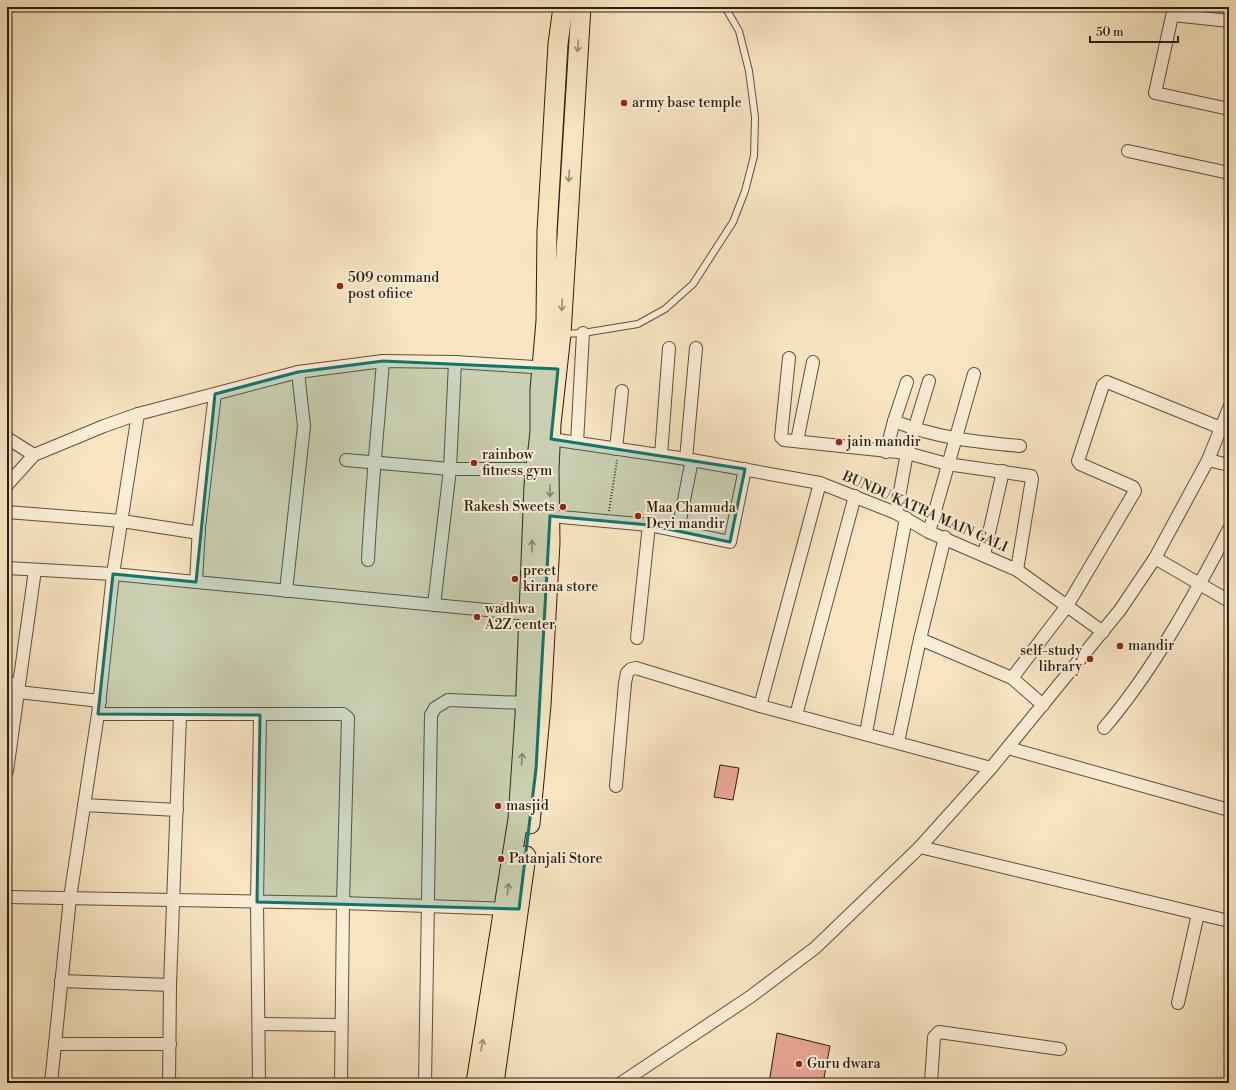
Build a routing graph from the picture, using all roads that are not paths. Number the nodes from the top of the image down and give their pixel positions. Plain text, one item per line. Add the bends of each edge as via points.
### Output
1 (563, 7) edge
2 (581, 7) edge
3 (725, 7) edge
4 (1173, 11) edge
5 (1229, 21) edge
6 (1229, 109) edge
7 (1128, 151) dead end
8 (1229, 172) edge
9 (583, 333) junction
10 (561, 334) junction
11 (669, 348) dead end
12 (696, 348) dead end
13 (789, 358) dead end
14 (383, 361) junction
15 (455, 362) junction
16 (813, 362) dead end
17 (550, 368) junction
18 (298, 372) junction
19 (974, 374) dead end
20 (929, 381) dead end
21 (907, 382) dead end
22 (622, 391) dead end
23 (215, 394) junction
24 (1229, 408) edge
25 (138, 414) junction
26 (894, 421) junction
27 (1220, 428) junction
28 (916, 430) junction
29 (7, 438) edge
30 (551, 439) junction
31 (954, 439) junction
32 (797, 441) junction
33 (577, 443) junction
34 (1020, 446) dead end
35 (617, 449) junction
36 (886, 452) junction
37 (907, 453) junction
38 (34, 455) junction
39 (661, 455) junction
40 (689, 459) junction
41 (346, 460) dead end
42 (1208, 460) junction
43 (376, 463) junction
44 (947, 464) junction
45 (1229, 465) edge
46 (450, 469) junction
47 (536, 469) junction
48 (745, 469) junction
49 (1003, 471) junction
50 (820, 483) junction
51 (7, 485) edge
52 (854, 496) junction
53 (7, 512) edge
54 (901, 515) junction
55 (550, 516) junction
56 (122, 521) junction
57 (649, 526) junction
58 (1229, 529) edge
59 (678, 530) junction
60 (929, 532) junction
61 (199, 533) junction
62 (945, 537) junction
63 (984, 555) junction
64 (1155, 558) junction
65 (368, 560) dead end
66 (7, 568) edge
67 (35, 570) junction
68 (1017, 570) junction
69 (113, 574) junction
70 (196, 582) junction
71 (1200, 584) junction
72 (286, 591) junction
73 (1229, 601) edge
74 (434, 605) junction
75 (1067, 606) junction
76 (529, 614) junction
77 (1103, 632) junction
78 (637, 638) dead end
79 (920, 640) junction
80 (1012, 678) junction
81 (7, 683) edge
82 (19, 688) junction
83 (100, 701) junction
84 (525, 703) junction
85 (1043, 705) junction
86 (760, 706) junction
87 (98, 714) junction
88 (180, 715) junction
89 (260, 715) junction
90 (796, 715) junction
91 (1104, 728) dead end
92 (866, 733) junction
93 (898, 742) junction
94 (1008, 748) junction
95 (991, 768) junction
96 (7, 771) edge
97 (616, 786) dead end
98 (84, 805) junction
99 (177, 810) junction
100 (1229, 810) edge
101 (920, 846) junction
102 (7, 897) edge
103 (70, 898) junction
104 (173, 901) junction
105 (257, 902) junction
106 (343, 903) junction
107 (429, 906) junction
108 (512, 909) junction
109 (1198, 914) junction
110 (1229, 921) edge
111 (61, 981) junction
112 (170, 985) junction
113 (1178, 1003) dead end
114 (259, 1024) junction
115 (341, 1025) junction
116 (55, 1044) junction
117 (170, 1044) junction
118 (1060, 1049) dead end
119 (51, 1083) edge
120 (169, 1083) edge
121 (259, 1083) edge
122 (341, 1083) edge
123 (425, 1083) edge
124 (476, 1083) edge
125 (494, 1083) edge
126 (621, 1083) edge
127 (931, 1083) edge

1 - 17 highway via 558,51 548,231 546,321
2 -> 10 highway
3 - 9 lane via 739,31 749,71 755,117 754,156 746,191 733,222 692,284 665,309 638,324
4 - 5 street
4 - 6 street via 1155,93
7 - 8 street
9 - 10 lane
9 - 33 street
10 - 17 highway
11 - 39 street
12 - 40 street
13 - 32 street via 781,438
14 - 15 street
14 - 18 street
14 - 43 street
15 - 17 street
15 - 46 street
16 - 32 street
17 - 30 highway
17 - 47 highway
18 - 23 street
18 - 72 street via 304,426
19 - 31 street
20 - 28 street
21 - 26 street
22 - 35 street
23 - 25 street
23 - 61 street
24 - 27 street
25 - 38 street
25 - 56 street
26 - 28 street
26 - 36 street
27 - 42 street
27 - 75 street via 1107,382 1103,385 1078,461 1135,490
28 - 31 street
28 - 37 street
29 - 38 street
30 - 33 street, BUNDU KATRA MAIN GALI
30 -> 55 highway
31 - 34 street
31 - 44 street
32 - 36 street
33 - 35 street, BUNDU KATRA MAIN GALI
35 - 39 street, BUNDU KATRA MAIN GALI
36 - 37 street
37 - 44 street
37 - 54 street
38 - 51 street
39 - 40 street, BUNDU KATRA MAIN GALI
40 - 48 street, BUNDU KATRA MAIN GALI
40 - 59 street
41 - 43 street
42 - 45 street
42 - 64 street
43 - 46 street
43 - 65 street
44 - 49 street
44 - 60 street
46 - 47 street
46 - 74 street
76 -> 47 highway
48 - 50 street, BUNDU KATRA MAIN GALI
48 - 59 street via 730,542
49 - 63 street
49 - 68 street via 1028,475 1032,479
50 - 52 street, BUNDU KATRA MAIN GALI
50 - 86 street
52 - 54 street, BUNDU KATRA MAIN GALI
52 - 90 street
53 - 56 street
54 - 60 street, BUNDU KATRA MAIN GALI
54 - 92 street
55 - 57 street
55 - 108 highway via 537,762
56 - 61 street
56 - 69 street
57 - 59 street
57 - 78 street
58 - 71 street
60 - 62 street, BUNDU KATRA MAIN GALI
61 - 70 street
62 - 63 street, BUNDU KATRA MAIN GALI
62 - 79 street
63 - 68 street, BUNDU KATRA MAIN GALI
64 - 71 street
64 - 77 street
66 - 67 street
67 - 69 street
67 - 82 street
68 - 75 street, BUNDU KATRA MAIN GALI
69 - 70 street
69 - 83 street
70 - 72 street
71 - 73 street
71 - 91 street via 1128,700
72 - 74 street
74 - 76 street
75 - 77 street, BUNDU KATRA MAIN GALI
75 - 80 street
76 - 84 highway
77 - 85 street
79 - 80 street
79 - 93 street
80 - 85 street
81 - 82 street
82 - 83 street
82 - 96 street
83 - 87 street
84 - 107 street via 448,700 435,708 431,715
108 -> 84 highway
85 - 94 street
86 - 90 street
86 - 97 street via 636,668 629,670 625,684
87 - 88 street
87 - 98 street
88 - 89 street
88 - 99 street
89 - 105 street
89 - 106 street via 342,714 348,718
90 - 92 street
92 - 93 street
93 - 95 street
94 - 95 street
94 - 100 street
95 - 101 street
98 - 99 street
98 - 103 street
99 - 104 street
101 - 109 street
101 - 126 street via 815,948 750,998
102 - 103 street
103 - 104 street
103 - 111 street
104 - 105 street
104 - 112 street
105 - 106 street
105 - 114 street
106 - 107 street
106 - 115 street
107 - 108 street
107 - 123 street
124 -> 108 highway
108 - 125 highway
109 - 110 street
109 - 113 street
111 - 112 street
111 - 116 street
112 - 117 street
114 - 115 street
114 - 121 street
115 - 122 street
116 - 117 street
116 - 119 street
117 - 120 street
118 - 127 street via 939,1032 934,1037

